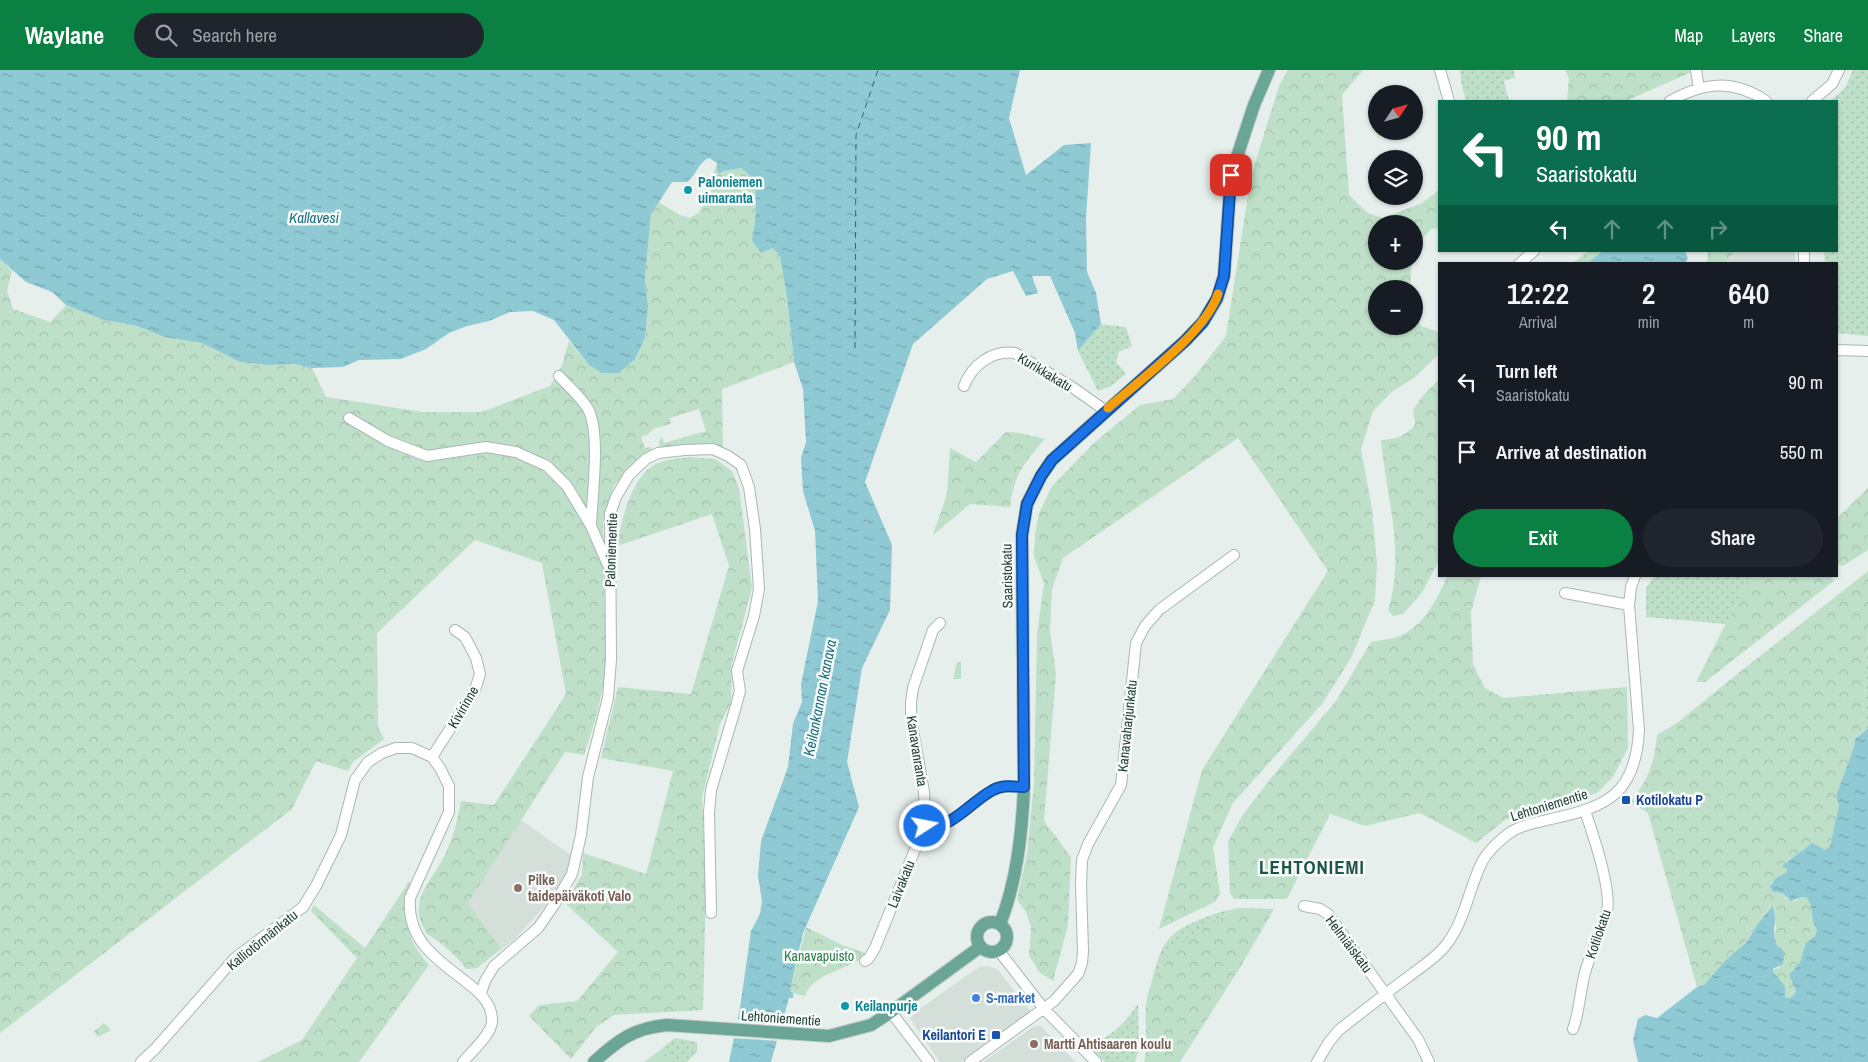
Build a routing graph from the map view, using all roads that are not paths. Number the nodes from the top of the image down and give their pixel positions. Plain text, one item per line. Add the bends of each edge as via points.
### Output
1 (1269, 70) edge
2 (1440, 70) edge
3 (1696, 70) edge
4 (1839, 70) edge
5 (1699, 88) junction
6 (1449, 100) edge
7 (1672, 100) edge
8 (1764, 100) edge
9 (1813, 100) edge
10 (1533, 252) edge
11 (1521, 262) edge
12 (1838, 350) edge
13 (1868, 351) edge
14 (560, 376) dead end
15 (964, 386) dead end
16 (1106, 410) junction
17 (349, 418) dead end
18 (591, 526) junction
19 (1234, 555) dead end
20 (609, 568) junction
21 (1635, 577) edge
22 (1566, 593) dead end
23 (1629, 605) junction
24 (940, 623) dead end
25 (455, 630) dead end
26 (432, 757) junction
27 (1024, 787) junction
28 (1585, 811) junction
29 (925, 826) junction
30 (1304, 906) dead end
31 (711, 913) dead end
32 (1000, 924) junction
33 (980, 947) junction
34 (999, 951) junction
35 (865, 961) dead end
36 (481, 993) junction
37 (1386, 995) junction
38 (1044, 1008) junction
39 (891, 1012) junction
40 (1573, 1029) dead end
41 (141, 1062) edge
42 (463, 1062) edge
43 (594, 1062) edge
44 (929, 1062) edge
45 (970, 1062) edge
46 (1096, 1062) edge
47 (1317, 1062) edge
48 (1429, 1062) edge

1 - 16 main road, Saaristokatu via 1231,175 1224,276 1217,298 1203,322 1185,341
2 - 6 street
3 - 5 street
4 - 9 street via 1832,84
5 - 7 street
5 - 8 street via 1738,88
10 - 11 street
12 - 13 street
14 - 18 street via 588,408 592,421 595,445
15 - 16 street, Kurikkakatu via 977,365 993,354 1015,353
16 - 27 main road, Saaristokatu via 1052,460 1027,504 1022,535
17 - 18 street via 388,441 427,456 486,447 516,452 547,466 567,486
18 - 20 street
19 - 38 street, Kanavaharjunkatu via 1159,610 1144,626 1136,644 1121,785 1082,860 1082,963 1069,986
20 - 31 street, Paloniementie via 610,514 629,475 646,459 670,451 713,449 741,465 755,529 759,589 737,671 740,691 711,790
20 - 36 street, Paloniementie via 611,659 608,698 588,776 582,835 572,874 538,928 499,960
21 - 23 street, Lehtoniementie
22 - 23 street
23 - 28 street, Lehtoniementie via 1638,697 1638,750 1624,784 1613,796
24 - 29 street, Kanavanranta via 933,630 911,702 924,792
25 - 26 street, Kivirinne via 464,637 476,658 480,674 475,690
26 - 36 street via 449,786 449,812 410,898 410,921 424,947
26 - 41 street, Kalliotörmänkatu via 412,748 396,748 368,762 355,780 341,835 303,907 235,958
27 - 29 street via 994,789 944,825
27 - 32 main road, Saaristokatu via 1023,826
28 - 37 street, Lehtoniementie via 1525,825 1494,846 1483,860 1447,944
28 - 40 street, Kotilokatu via 1608,900 1581,987
29 - 35 street, Laivakatu via 875,948
30 - 37 street, Helmiäiskatu via 1320,908 1328,914
32 - 33 main road via 988,923 980,927 976,939
32 - 34 main road via 1007,936
33 - 34 main road via 987,952
33 - 39 main road, Lehtoniementie
34 - 38 street
36 - 42 street via 492,1022 489,1032
37 - 47 street, Lehtoniementie via 1339,1030
37 - 48 street, Helmiäiskatu via 1418,1039
38 - 45 street, Kanavaharjunkatu
38 - 46 street
39 - 43 main road, Lehtoniementie via 871,1025 829,1036 649,1026 630,1034
39 - 44 street

